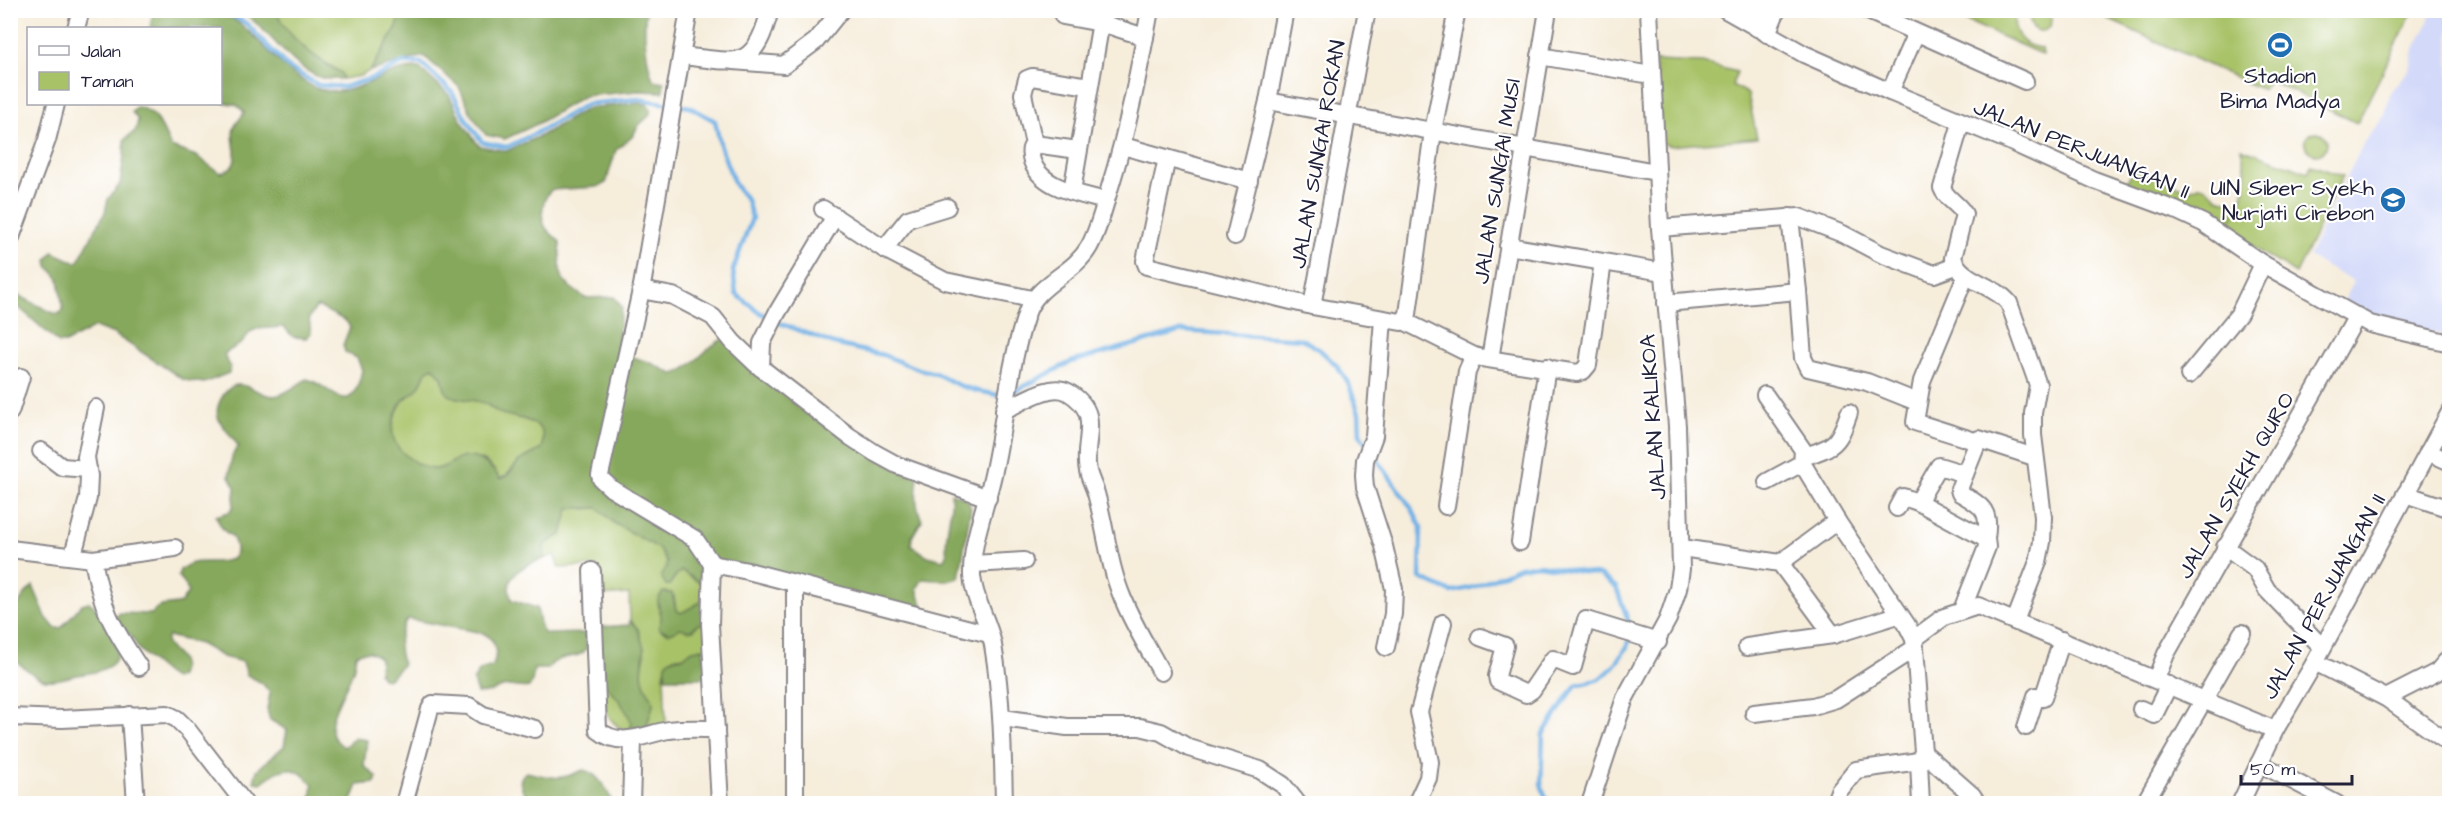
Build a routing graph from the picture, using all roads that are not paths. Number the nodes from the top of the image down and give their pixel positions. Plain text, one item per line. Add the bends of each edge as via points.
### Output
1 (81, 10) edge
2 (689, 10) edge
3 (770, 10) edge
4 (841, 10) edge
5 (1150, 10) edge
6 (1286, 10) edge
7 (1367, 10) edge
8 (1457, 10) edge
9 (1548, 10) edge
10 (1649, 10) edge
11 (1726, 10) edge
12 (1764, 10) edge
13 (1777, 10) edge
14 (1866, 10) edge
15 (1064, 16) dead end
16 (1102, 17) edge
17 (76, 27) edge
18 (1762, 31) junction
19 (1916, 33) junction
20 (1145, 37) junction
21 (682, 56) junction
22 (1540, 56) junction
23 (734, 61) junction
24 (1651, 75) junction
25 (2025, 81) dead end
26 (1089, 86) junction
27 (1890, 92) junction
28 (1268, 101) junction
29 (56, 105) edge
30 (1347, 115) junction
31 (1961, 123) junction
32 (1433, 131) junction
33 (1034, 144) junction
34 (1123, 146) junction
35 (1524, 148) junction
36 (1078, 150) junction
37 (1167, 158) junction
38 (1656, 172) junction
39 (1249, 181) junction
40 (1072, 191) junction
41 (1106, 201) junction
42 (946, 207) dead end
43 (1790, 217) junction
44 (1660, 228) junction
45 (1235, 236) dead end
46 (10, 240) edge
47 (1508, 246) junction
48 (884, 249) junction
49 (1603, 262) junction
50 (2263, 264) junction
51 (1961, 270) junction
52 (1663, 272) junction
53 (642, 286) junction
54 (1798, 291) junction
55 (1032, 299) junction
56 (1666, 303) junction
57 (1312, 306) junction
58 (2357, 316) junction
59 (1383, 319) junction
60 (1404, 321) junction
61 (2450, 343) edge
62 (1482, 358) junction
63 (1547, 367) junction
64 (760, 368) junction
65 (2189, 375) dead end
66 (21, 377) dead end
67 (1766, 395) dead end
68 (1917, 402) junction
69 (1005, 405) junction
70 (96, 408) dead end
71 (10, 412) edge
72 (1849, 412) dead end
73 (2450, 412) edge
74 (1978, 442) junction
75 (41, 451) dead end
76 (2428, 452) junction
77 (2034, 458) junction
78 (1803, 460) junction
79 (2450, 462) edge
80 (88, 469) junction
81 (1965, 474) junction
82 (1767, 482) dead end
83 (2405, 494) junction
84 (988, 498) junction
85 (1918, 502) junction
86 (1446, 506) dead end
87 (1897, 508) dead end
88 (2450, 509) edge
89 (1837, 521) junction
90 (1986, 539) junction
91 (1520, 542) dead end
92 (2225, 547) junction
93 (175, 548) dead end
94 (1682, 548) junction
95 (10, 549) edge
96 (73, 555) junction
97 (93, 559) junction
98 (1024, 561) dead end
99 (1780, 563) junction
100 (712, 564) junction
101 (973, 564) junction
102 (592, 571) dead end
103 (795, 584) junction
104 (1962, 610) junction
105 (1898, 615) junction
106 (2015, 621) junction
107 (1443, 623) dead end
108 (2242, 633) dead end
109 (989, 634) junction
110 (1833, 635) junction
111 (1480, 637) dead end
112 (2062, 640) junction
113 (1658, 642) junction
114 (1915, 643) junction
115 (1386, 647) dead end
116 (1747, 647) dead end
117 (2319, 655) junction
118 (2450, 657) edge
119 (139, 667) dead end
120 (1161, 672) dead end
121 (2163, 682) junction
122 (2385, 698) junction
123 (2204, 699) junction
124 (2141, 709) dead end
125 (1754, 713) dead end
126 (130, 715) junction
127 (10, 717) edge
128 (1002, 718) junction
129 (2026, 727) dead end
130 (535, 729) dead end
131 (716, 729) junction
132 (2275, 730) junction
133 (633, 740) junction
134 (2450, 744) edge
135 (1921, 757) junction
136 (2259, 763) junction
137 (136, 804) edge
138 (245, 804) edge
139 (404, 804) edge
140 (631, 804) edge
141 (720, 804) edge
142 (795, 804) edge
143 (1004, 804) edge
144 (1298, 804) edge
145 (1416, 804) edge
146 (1590, 804) edge
147 (1834, 804) edge
148 (1921, 804) edge
149 (1978, 804) edge
150 (2144, 804) edge
151 (2240, 804) edge
152 (2337, 804) edge

1 - 17 street
2 - 21 street
3 - 23 street via 755,51
4 - 23 street via 816,41 783,65
5 - 20 street
6 - 28 street
7 - 30 street, JALAN SUNGAI ROKAN
8 - 32 street
9 - 22 street, JALAN SUNGAI MUSI
10 - 24 street, JALAN KALIKOA
11 - 18 street, JALAN PERJUANGAN II
12 - 18 street
13 - 18 street
14 - 19 street
15 - 16 street
16 - 20 street
16 - 26 street
18 - 27 street, JALAN PERJUANGAN II
19 - 25 street
19 - 27 street
20 - 34 street
21 - 23 street
21 - 53 street
22 - 24 street
22 - 35 street, JALAN SUNGAI MUSI
24 - 38 street, JALAN KALIKOA
26 - 33 street via 1027,79 1023,94
26 - 36 street
27 - 31 street, JALAN PERJUANGAN II
28 - 30 street
28 - 39 street
29 - 46 street
30 - 32 street
30 - 57 street, JALAN SUNGAI ROKAN
31 - 50 street, JALAN PERJUANGAN II via 2203,223
31 - 51 street via 1941,188 1965,214 1954,249
32 - 35 street
32 - 60 street
33 - 36 street
33 - 40 street via 1030,151 1037,172
34 - 37 street
34 - 41 street
35 - 38 street
35 - 47 street, JALAN SUNGAI MUSI
36 - 40 street
37 - 39 street
37 - 57 street via 1147,266
38 - 44 street, JALAN KALIKOA
39 - 45 street
40 - 41 street
41 - 55 street via 1093,240 1081,260
42 - 48 street via 908,219
43 - 44 street
43 - 51 street via 1843,234 1881,254 1934,274
43 - 54 street
44 - 52 street, JALAN KALIKOA
47 - 49 street
47 - 62 street, JALAN SUNGAI MUSI
48 - 55 street via 945,281
48 - 64 street via 829,212 762,343
49 - 52 street
49 - 63 street via 1587,367 1576,374
50 - 58 street, JALAN PERJUANGAN II
50 - 65 street via 2239,314
51 - 68 street
51 - 77 street via 2003,295 2015,316 2038,385 2033,413
52 - 56 street, JALAN KALIKOA
53 - 64 street via 646,291 673,296 705,311
53 - 100 street via 601,479 695,539
54 - 56 street
54 - 68 street via 1803,358 1808,368 1867,382
55 - 69 street
56 - 94 street, JALAN KALIKOA
57 - 59 street
58 - 61 street, JALAN PERJUANGAN II via 2370,324
58 - 92 street, JALAN SYEKH QURO
59 - 60 street
59 - 115 street via 1374,436 1365,460 1365,487 1394,589
60 - 62 street
62 - 63 street
62 - 86 street, JALAN SUNGAI MUSI via 1467,372
63 - 91 street
64 - 84 street via 875,453 897,465
66 - 71 street
67 - 78 street via 1803,450
68 - 74 street via 1915,422
69 - 84 street
69 - 120 street via 1062,390 1076,398 1090,420 1088,470 1115,580
70 - 80 street via 86,457
72 - 78 street via 1834,444
73 - 76 street, JALAN PERJUANGAN II
74 - 77 street via 1983,438
74 - 81 street
75 - 80 street via 62,467
76 - 79 street
76 - 83 street, JALAN PERJUANGAN II
77 - 106 street via 2043,517 2042,542
78 - 82 street
78 - 89 street
80 - 96 street via 88,498
81 - 85 street via 1939,466
81 - 90 street via 1960,493 1986,511
83 - 88 street
83 - 117 street, JALAN PERJUANGAN II
84 - 101 street
85 - 87 street via 1903,497
85 - 90 street
89 - 99 street
89 - 105 street
90 - 104 street via 1987,547
92 - 117 street via 2255,569
92 - 121 street, JALAN SYEKH QURO via 2166,654
93 - 97 street
94 - 99 street
94 - 113 street, JALAN KALIKOA via 1678,589
95 - 96 street
96 - 97 street
97 - 119 street via 106,614
98 - 101 street
99 - 110 street
100 - 103 street
100 - 131 street via 710,624
101 - 109 street via 974,589
102 - 133 street via 598,730 606,737
103 - 109 street
103 - 142 street
104 - 106 street via 1978,606
104 - 114 street via 1944,617
105 - 110 street
105 - 114 street
106 - 112 street
107 - 145 street via 1419,711 1430,762 1428,778
108 - 123 street
109 - 128 street
110 - 116 street
111 - 113 street via 1504,646 1498,681 1526,694 1533,690 1553,659 1573,667 1586,620
112 - 121 street
112 - 129 street via 2043,698 2036,696
113 - 146 street, JALAN KALIKOA via 1625,698
114 - 125 street via 1836,699 1813,706
114 - 135 street
117 - 122 street
117 - 132 street, JALAN PERJUANGAN II
118 - 122 street via 2437,672
121 - 123 street
121 - 124 street, JALAN SYEKH QURO via 2154,715
122 - 134 street
123 - 132 street
123 - 150 street
126 - 127 street
126 - 137 street
126 - 138 street via 157,713 177,719
128 - 143 street
128 - 144 street via 1067,728 1140,727 1161,732 1189,748 1260,770 1283,785
130 - 139 street via 483,715 469,706 433,704
131 - 133 street via 670,730
131 - 141 street
132 - 136 street, JALAN PERJUANGAN II
133 - 140 street
135 - 147 street via 1859,769 1850,775
135 - 148 street
135 - 149 street via 1972,795
136 - 151 street, JALAN PERJUANGAN II
136 - 152 street

